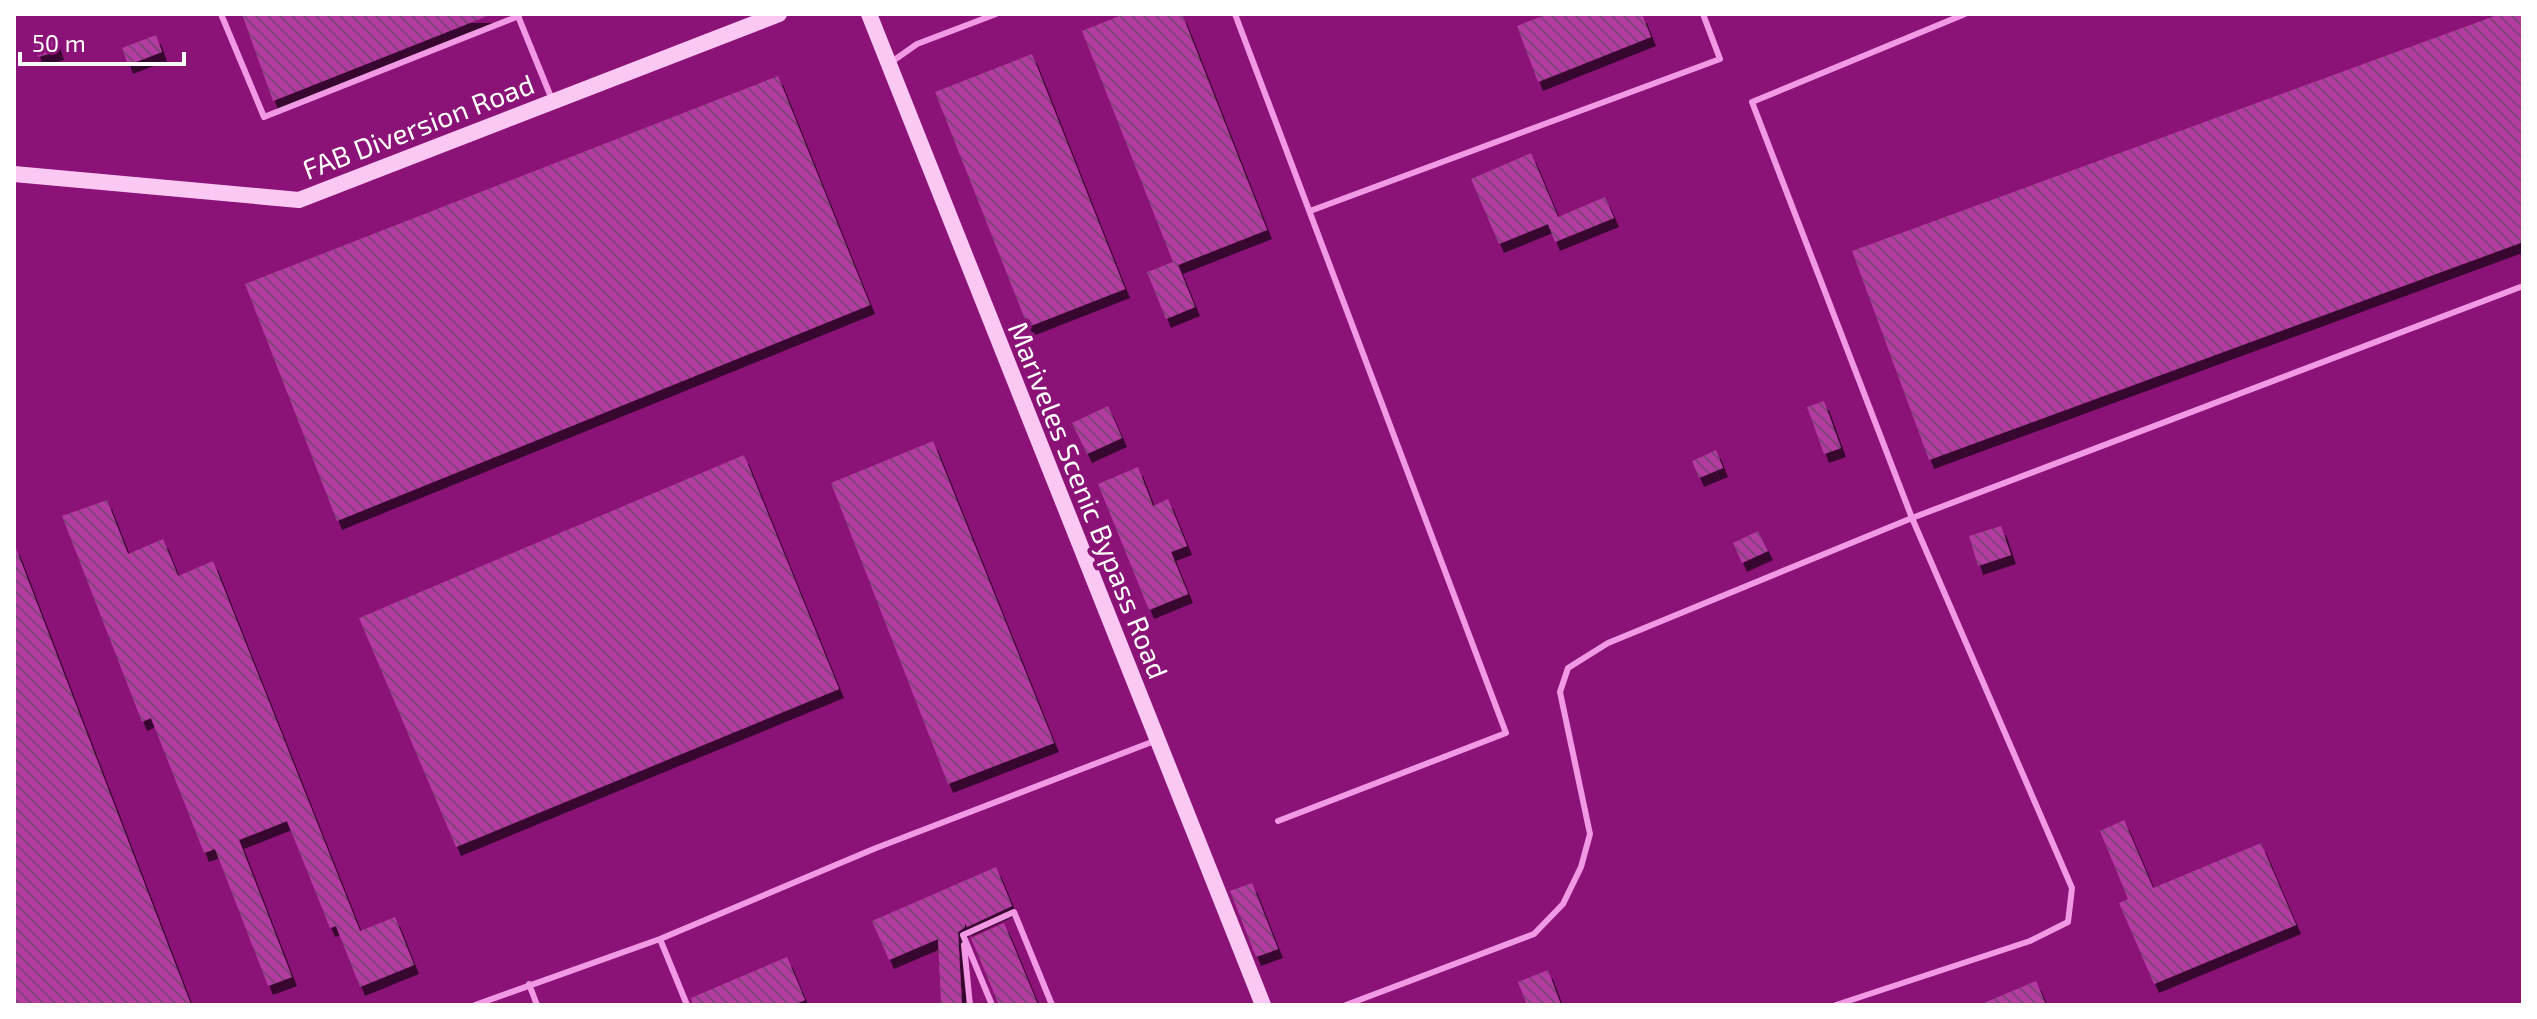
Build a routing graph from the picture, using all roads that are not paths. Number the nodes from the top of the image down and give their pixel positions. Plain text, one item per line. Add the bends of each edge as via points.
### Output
1 (221, 14) edge
2 (779, 14) edge
3 (869, 14) edge
4 (996, 14) edge
5 (1235, 14) edge
6 (1703, 14) edge
7 (1965, 14) edge
8 (518, 15) edge
9 (887, 65) junction
10 (553, 102) junction
11 (14, 174) edge
12 (1310, 211) junction
13 (2523, 286) edge
14 (1912, 518) junction
15 (1157, 740) junction
16 (1278, 821) dead end
17 (963, 935) junction
18 (660, 939) junction
19 (529, 984) junction
20 (475, 1005) edge
21 (537, 1005) edge
22 (687, 1005) edge
23 (970, 1005) edge
24 (992, 1005) edge
25 (1052, 1005) edge
26 (1263, 1005) edge
27 (1346, 1005) edge
28 (1836, 1005) edge

1 - 8 lane via 264,117
2 - 10 main road, FAB Diversion Road
3 - 9 main road, Mariveles Scenic Bypass Road
4 - 9 lane via 917,44
5 - 12 lane
6 - 12 lane via 1720,59
7 - 14 lane via 1752,102
8 - 10 lane
9 - 15 main road, Mariveles Scenic Bypass Road
10 - 11 main road, FAB Diversion Road via 299,200
12 - 16 lane via 1506,733
13 - 14 lane
14 - 27 lane via 1608,643 1568,668 1560,692 1590,834 1563,904 1534,934
14 - 28 lane via 2072,888 2068,922 2030,941
15 - 18 lane via 876,848
15 - 26 main road, Mariveles Scenic Bypass Road
17 - 23 lane
17 - 24 lane
17 - 25 lane via 1014,912
18 - 19 lane
18 - 22 lane
19 - 20 lane
19 - 21 lane

